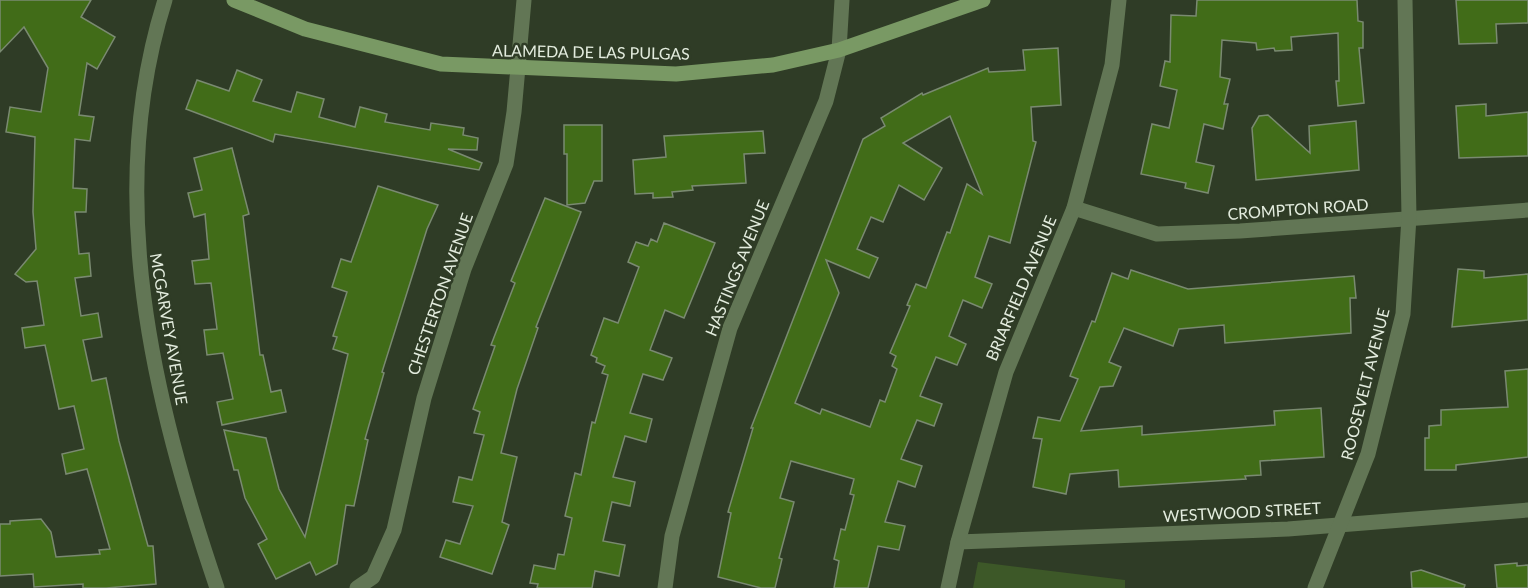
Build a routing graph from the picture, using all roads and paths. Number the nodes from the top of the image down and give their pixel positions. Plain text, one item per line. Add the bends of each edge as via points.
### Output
1 (165, 0) edge
2 (234, 0) edge
3 (524, 0) edge
4 (842, 0) edge
5 (983, 0) edge
6 (1119, 0) edge
7 (1405, 0) edge
8 (839, 50) junction
9 (518, 69) junction
10 (1074, 208) junction
11 (1528, 210) edge
12 (1409, 218) junction
13 (1528, 510) edge
14 (1339, 524) junction
15 (958, 542) junction
16 (217, 588) edge
17 (357, 588) edge
18 (665, 588) edge
19 (948, 588) edge
20 (1315, 588) edge

1 - 16 street, MCGARVEY AVENUE via 143,86 136,154 137,243 149,340 168,427
2 - 9 main road, ALAMEDA DE LAS PULGAS via 305,29 379,50 441,64
3 - 9 street, CHESTERTON AVENUE
4 - 8 street, HASTINGS AVENUE
5 - 8 main road, ALAMEDA DE LAS PULGAS
6 - 10 street, BRIARFIELD AVENUE via 1113,65
7 - 12 street, ROOSEVELT AVENUE
8 - 9 main road, ALAMEDA DE LAS PULGAS via 772,65 676,74
8 - 18 street, HASTINGS AVENUE via 826,101 730,328 672,536
9 - 17 street, CHESTERTON AVENUE via 506,164 464,269 424,398 394,530 373,577
10 - 12 street, CROMPTON ROAD via 1157,234
10 - 15 street, BRIARFIELD AVENUE via 1006,372
11 - 12 street, CROMPTON ROAD
12 - 14 street, ROOSEVELT AVENUE via 1403,314 1368,454
13 - 14 street, WESTWOOD STREET
14 - 15 street, WESTWOOD STREET via 1276,530
14 - 20 street, ROOSEVELT AVENUE
15 - 19 street, BRIARFIELD AVENUE

